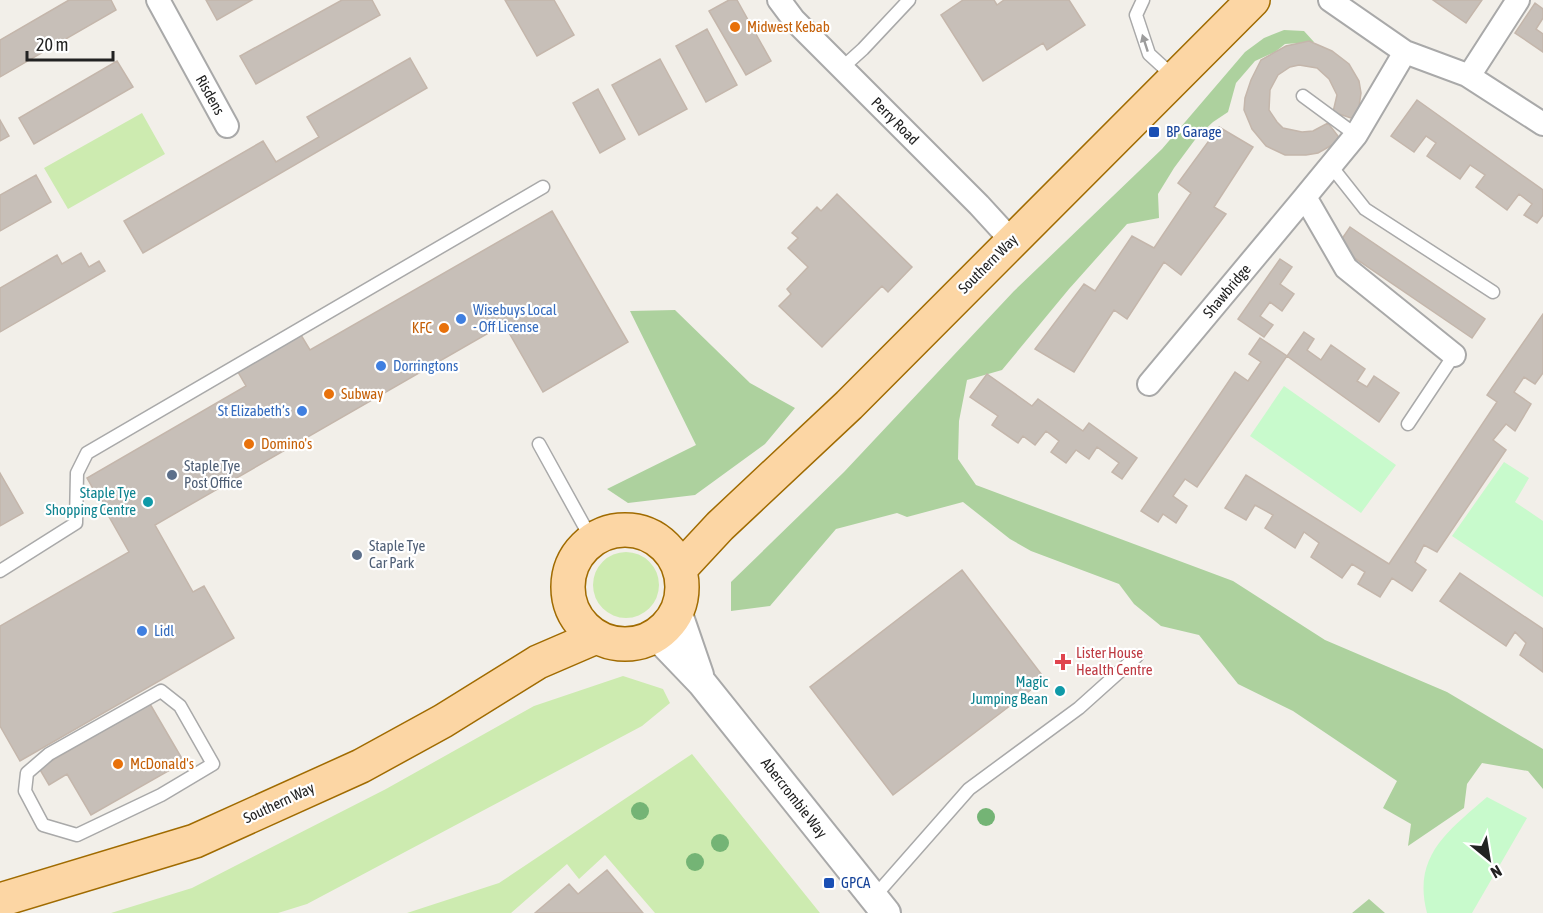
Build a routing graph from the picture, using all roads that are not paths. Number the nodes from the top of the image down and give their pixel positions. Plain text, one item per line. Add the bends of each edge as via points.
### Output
1 (158, 0) edge
2 (779, 0) edge
3 (909, 0) edge
4 (1143, 0) edge
5 (1253, 0) edge
6 (1330, 0) edge
7 (1518, 0) edge
8 (1406, 52) junction
9 (842, 68) junction
10 (1469, 76) junction
11 (1174, 77) junction
12 (1303, 96) dead end
13 (1543, 124) edge
14 (227, 126) dead end
15 (1356, 135) junction
16 (1330, 166) junction
17 (543, 187) dead end
18 (1305, 197) junction
19 (1012, 241) junction
20 (1493, 292) dead end
21 (1454, 355) joint
22 (1149, 384) dead end
23 (1408, 424) dead end
24 (539, 444) dead end
25 (720, 526) junction
26 (632, 530) junction
27 (592, 540) junction
28 (680, 569) junction
29 (0, 571) edge
30 (572, 610) junction
31 (677, 610) junction
32 (656, 635) junction
33 (596, 637) junction
34 (1137, 656) dead end
35 (538, 662) junction
36 (702, 683) junction
37 (180, 706) joint
38 (0, 900) edge
39 (879, 906) edge

1 - 14 street, Risdens
2 - 9 street, Perry Road
3 - 9 lane
11 -> 4 lane via 1149,54 1136,15
5 - 11 main road, Southern Way
6 - 8 street
7 - 10 street
8 - 10 street
8 - 15 street, Shawbridge
9 - 19 street, Perry Road
10 - 13 street
11 - 19 main road, Southern Way
12 - 15 lane
15 - 16 street, Shawbridge
16 - 18 street, Shawbridge
16 - 20 lane via 1365,209
17 - 29 lane via 87,453 77,473 76,523
18 - 21 street via 1346,268
18 - 22 street, Shawbridge
19 - 25 main road, Southern Way via 849,405
21 - 23 lane
24 - 27 lane
25 - 26 main road via 663,532
25 - 28 main road, Southern Way
26 - 27 main road via 611,532
26 - 28 main road via 662,543
27 - 30 main road via 578,554 570,571 568,591
28 - 31 main road via 682,590
30 - 33 main road
30 - 35 main road, Southern Way
31 - 32 main road
31 - 36 street, Abercrombie Way
32 - 33 main road via 626,644
32 - 36 street, Abercrombie Way
33 - 35 main road, Southern Way
34 - 39 lane via 1079,708 969,789
35 - 38 main road, Southern Way via 444,722 195,841
36 - 39 street, Abercrombie Way
37 - 37 lane via 161,691 49,754 27,773 25,791 43,825 77,835 213,764

